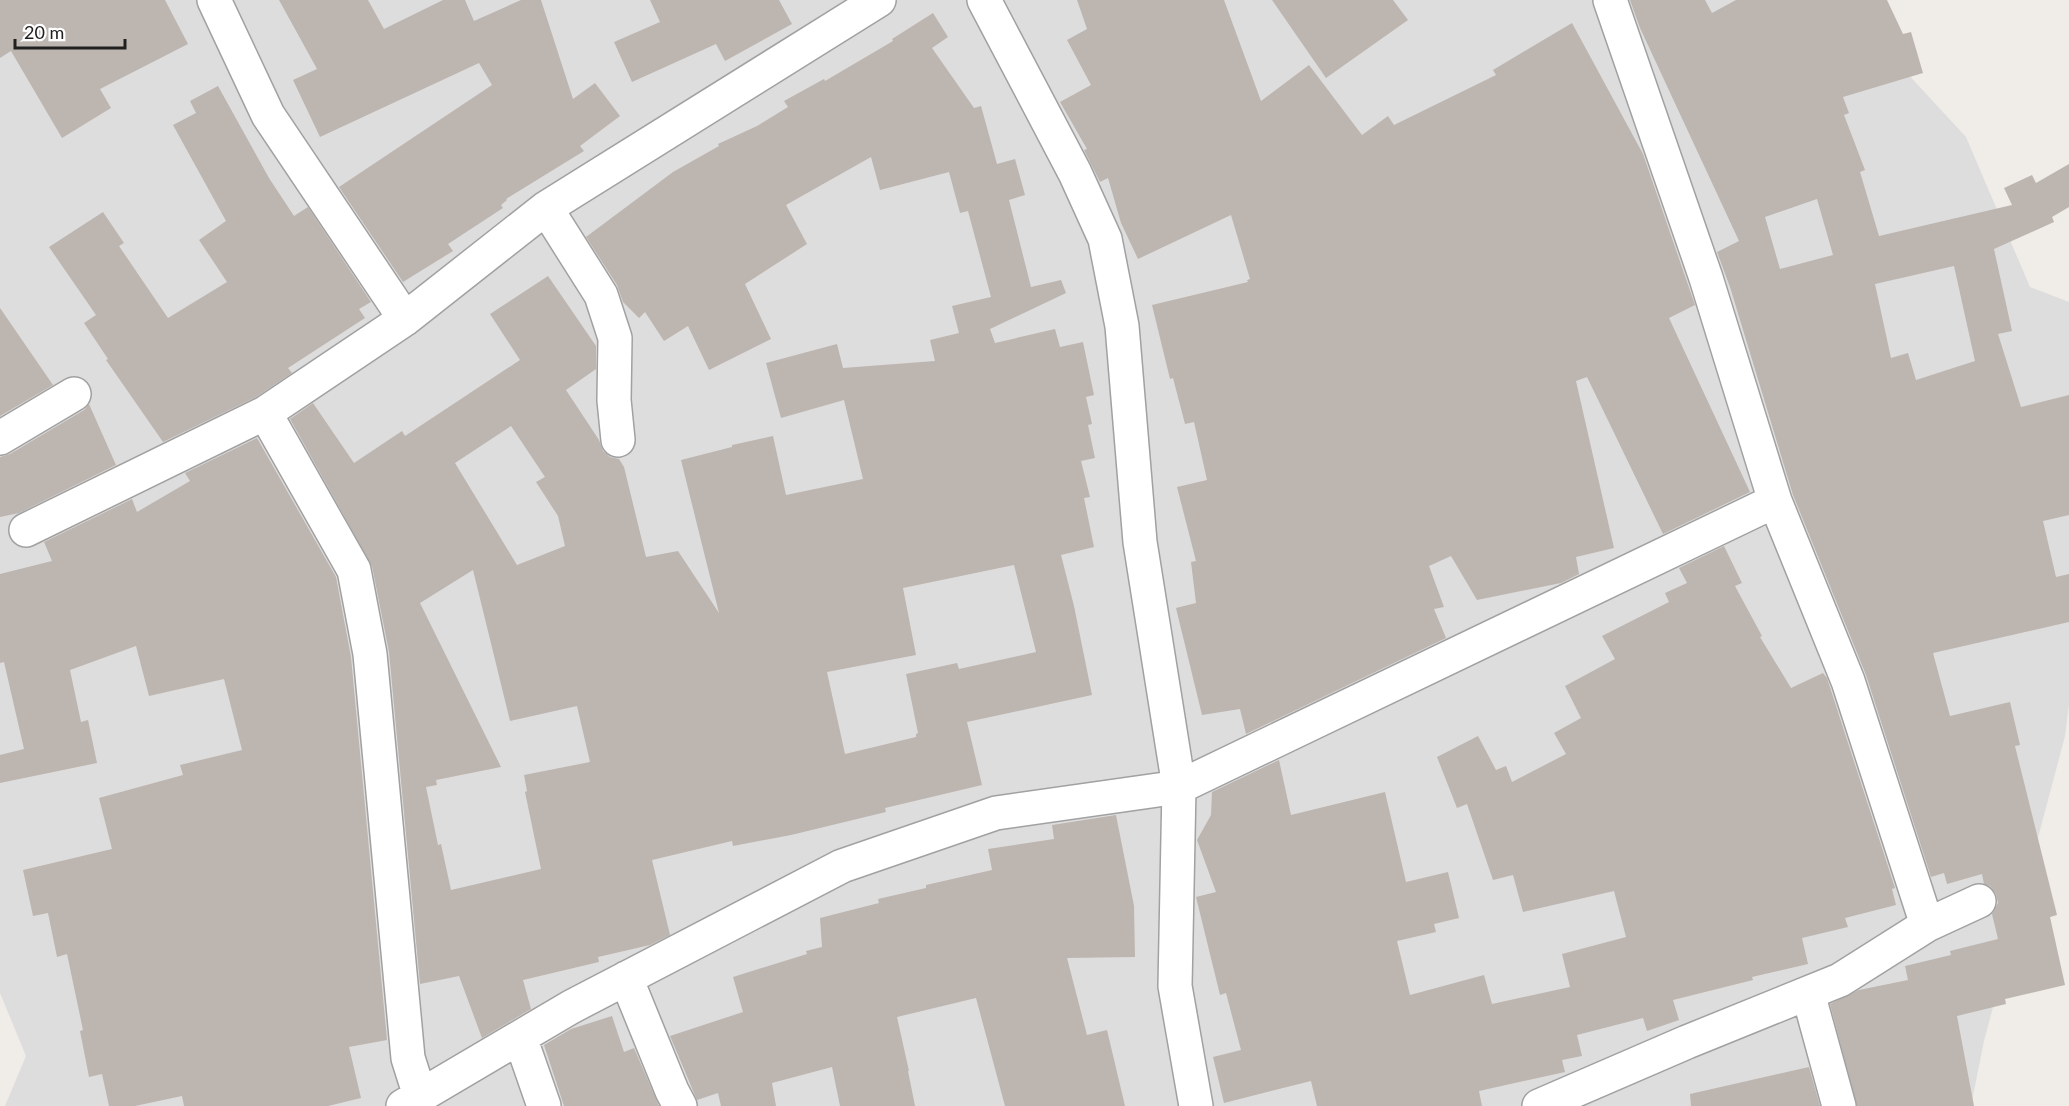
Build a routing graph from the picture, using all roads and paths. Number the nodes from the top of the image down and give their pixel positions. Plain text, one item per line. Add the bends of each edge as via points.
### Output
1 (214, 0) edge
2 (879, 0) edge
3 (984, 0) edge
4 (1610, 0) edge
5 (546, 208) junction
6 (405, 319) junction
7 (74, 394) dead end
8 (265, 413) junction
9 (0, 438) edge
10 (618, 440) dead end
11 (1774, 501) junction
12 (26, 530) dead end
13 (1179, 787) junction
14 (1979, 901) dead end
15 (1927, 924) junction
16 (626, 978) junction
17 (1808, 993) junction
18 (520, 1037) junction
19 (412, 1101) edge
20 (544, 1106) edge
21 (680, 1106) edge
22 (1196, 1106) edge
23 (1539, 1106) edge
24 (1839, 1106) edge

1 - 6 street via 268,115
2 - 5 street
3 - 13 street via 1075,173 1105,239 1122,327 1140,542
4 - 11 street via 1706,278
5 - 6 street
5 - 10 street via 601,296 615,338
6 - 8 street
7 - 9 street
8 - 12 street
8 - 19 street via 354,570 370,654
11 - 13 street
11 - 15 street via 1848,681
13 - 16 street via 996,813 842,866
13 - 22 street via 1175,986
14 - 15 street
15 - 17 street via 1840,980
16 - 18 street
16 - 21 street
17 - 23 street
17 - 24 street
18 - 19 street
18 - 20 street

